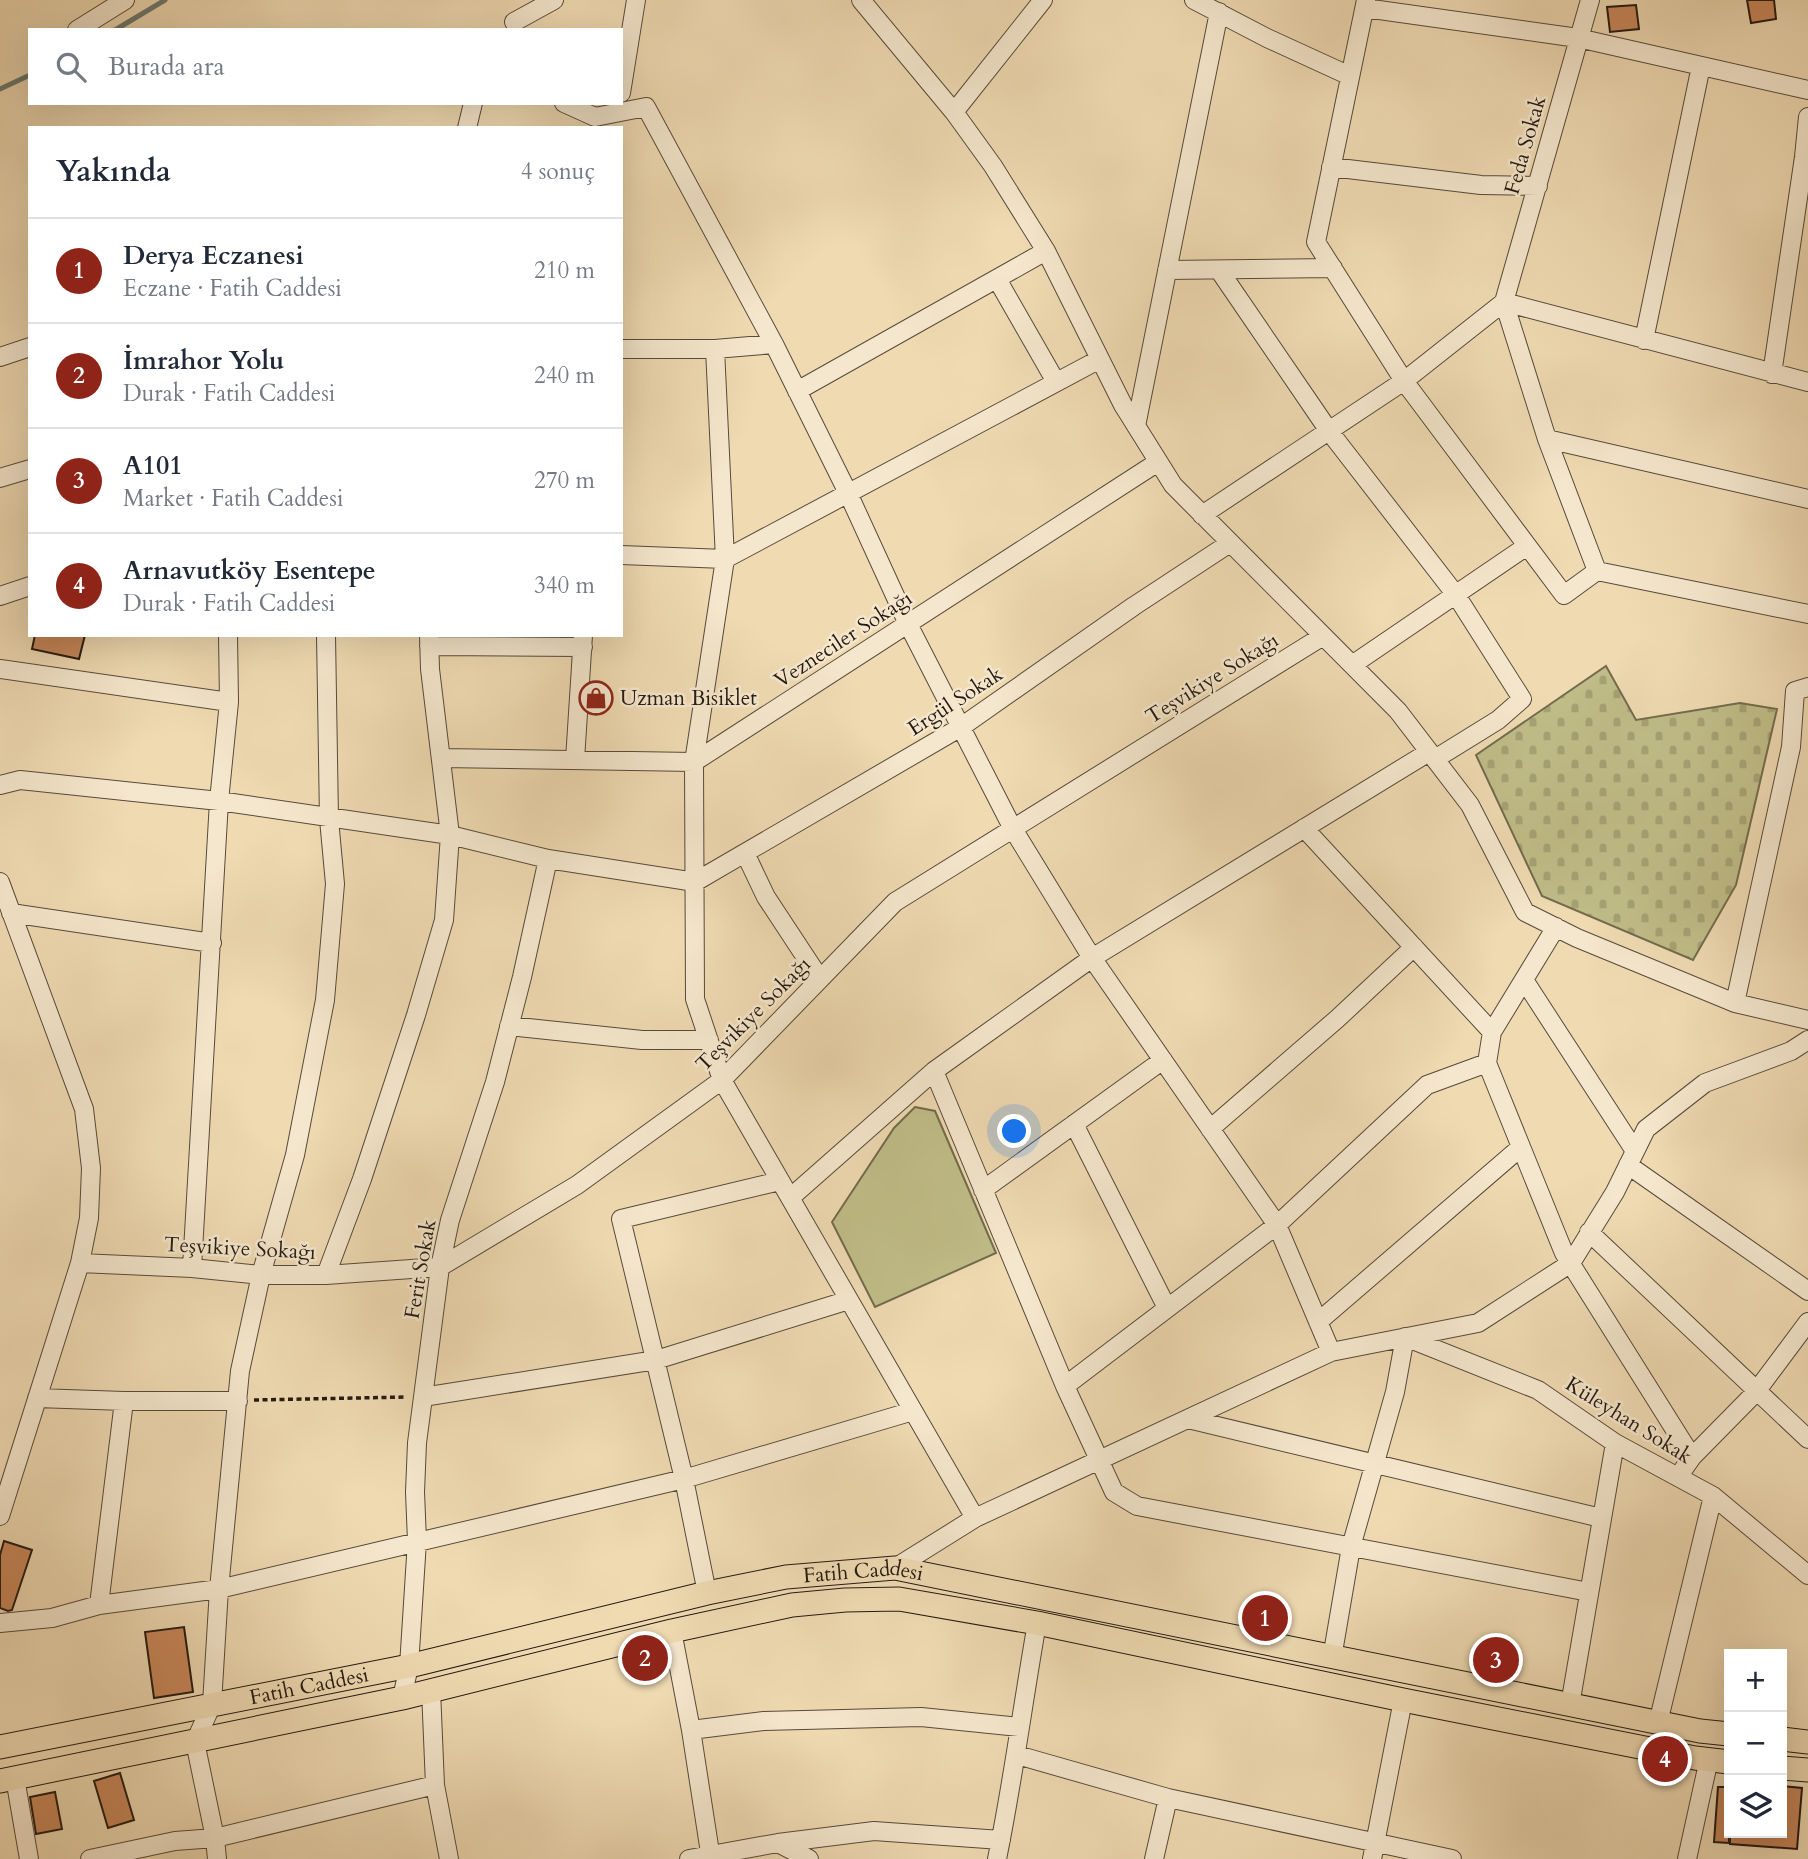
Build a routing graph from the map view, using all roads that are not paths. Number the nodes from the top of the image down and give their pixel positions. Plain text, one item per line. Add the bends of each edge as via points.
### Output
1 (125, 0) edge
2 (554, 0) edge
3 (636, 0) edge
4 (861, 0) edge
5 (1044, 0) edge
6 (1194, 0) edge
7 (1590, 0) edge
8 (1366, 4) edge
9 (1219, 12) junction
10 (514, 23) dead end
11 (80, 28) edge
12 (1578, 38) junction
13 (1701, 66) junction
14 (1350, 76) junction
15 (623, 81) edge
16 (1808, 90) edge
17 (473, 105) edge
18 (568, 105) edge
19 (954, 112) junction
20 (618, 115) edge
21 (1808, 117) edge
22 (467, 126) edge
23 (1331, 167) junction
24 (1538, 186) junction
25 (1801, 225) edge
26 (1046, 251) junction
27 (1333, 268) junction
28 (1219, 270) junction
29 (1167, 271) junction
30 (997, 279) junction
31 (1504, 302) junction
32 (1644, 340) junction
33 (774, 344) junction
34 (28, 348) edge
35 (623, 349) edge
36 (715, 349) junction
37 (0, 357) edge
38 (1100, 359) junction
39 (1772, 374) junction
40 (1404, 381) junction
41 (1056, 382) junction
42 (1808, 382) edge
43 (797, 391) junction
44 (1136, 426) junction
45 (1329, 431) junction
46 (1546, 439) junction
47 (1158, 462) junction
48 (28, 470) edge
49 (0, 478) edge
50 (848, 493) junction
51 (1808, 499) edge
52 (1202, 515) junction
53 (1230, 543) junction
54 (1527, 546) junction
55 (623, 555) edge
56 (725, 559) junction
57 (1597, 571) junction
58 (28, 587) edge
59 (1457, 595) junction
60 (0, 596) edge
61 (1808, 614) edge
62 (908, 624) junction
63 (1323, 636) junction
64 (228, 637) edge
65 (326, 637) edge
66 (429, 640) edge
67 (583, 641) edge
68 (1352, 664) junction
69 (0, 669) edge
70 (1808, 687) edge
71 (229, 702) junction
72 (961, 727) junction
73 (1432, 756) junction
74 (441, 758) junction
75 (575, 760) junction
76 (694, 762) junction
77 (0, 785) edge
78 (219, 801) junction
79 (329, 819) junction
80 (1304, 828) junction
81 (1013, 829) junction
82 (450, 835) junction
83 (745, 853) junction
84 (548, 859) junction
85 (0, 882) edge
86 (695, 882) junction
87 (11, 913) junction
88 (1556, 928) junction
89 (212, 943) junction
90 (1414, 947) junction
91 (1092, 958) junction
92 (820, 979) junction
93 (1524, 980) junction
94 (1735, 1003) junction
95 (1808, 1020) edge
96 (509, 1026) junction
97 (1492, 1032) junction
98 (709, 1040) junction
99 (1808, 1040) edge
100 (1163, 1060) junction
101 (1487, 1063) junction
102 (934, 1071) junction
103 (722, 1080) junction
104 (1074, 1124) junction
105 (1210, 1129) junction
106 (1521, 1147) junction
107 (1631, 1158) junction
108 (780, 1181) junction
109 (983, 1190) junction
110 (790, 1198) junction
111 (1277, 1225) junction
112 (1589, 1233) junction
113 (80, 1263) junction
114 (1571, 1263) junction
115 (440, 1267) junction
116 (192, 1268) junction
117 (261, 1275) junction
118 (326, 1275) junction
119 (1804, 1281) edge
120 (849, 1300) junction
121 (1167, 1308) junction
122 (1318, 1322) junction
123 (1808, 1322) edge
124 (1405, 1337) junction
125 (1331, 1352) junction
126 (656, 1360) junction
127 (1065, 1386) junction
128 (1757, 1390) junction
129 (423, 1397) junction
130 (37, 1398) junction
131 (124, 1401) junction
132 (238, 1401) junction
133 (913, 1411) junction
134 (1188, 1419) junction
135 (1808, 1439) edge
136 (1615, 1443) junction
137 (1692, 1457) junction
138 (1099, 1461) junction
139 (1375, 1463) junction
140 (1678, 1478) junction
141 (684, 1479) junction
142 (1713, 1496) junction
143 (0, 1516) edge
144 (975, 1518) junction
145 (1601, 1518) junction
146 (417, 1541) junction
147 (1351, 1547) junction
148 (895, 1568) junction
149 (1808, 1576) edge
150 (219, 1589) junction
151 (1589, 1592) junction
152 (707, 1593) junction
153 (99, 1605) junction
154 (0, 1623) edge
155 (1037, 1623) junction
156 (672, 1631) junction
157 (540, 1633) junction
158 (1332, 1657) junction
159 (547, 1662) junction
160 (410, 1666) junction
161 (430, 1690) junction
162 (402, 1698) junction
163 (1403, 1700) junction
164 (212, 1704) junction
165 (1570, 1705) junction
166 (1658, 1723) junction
167 (1019, 1727) junction
168 (691, 1730) junction
169 (1724, 1733) edge
170 (1787, 1740) edge
171 (195, 1742) junction
172 (1808, 1742) edge
173 (0, 1747) edge
174 (1017, 1755) junction
175 (1719, 1760) edge
176 (1787, 1768) edge
177 (1808, 1770) edge
178 (8, 1779) edge
179 (435, 1785) junction
180 (1168, 1798) junction
181 (215, 1838) junction
182 (1001, 1840) junction
183 (778, 1843) junction
184 (1374, 1851) edge
185 (710, 1857) edge
186 (29, 1859) edge
187 (90, 1859) edge
188 (217, 1859) edge
189 (449, 1859) edge
190 (689, 1859) edge
191 (809, 1859) edge
192 (997, 1859) edge
193 (1154, 1859) edge
194 (1452, 1859) edge
195 (1687, 1859) edge

1 - 11 street
2 - 10 street
3 - 15 street
4 - 19 street
5 - 19 street
6 - 9 street
7 - 12 street, Feda Sokak
8 - 12 street
8 - 14 street
9 - 14 street
9 - 29 street
12 - 13 street
12 - 24 street, Feda Sokak
13 - 16 street
13 - 32 street
14 - 23 street
17 - 22 street
18 - 20 street via 595,117
19 - 26 street
20 - 33 street via 646,107
21 - 25 street
23 - 24 street via 1481,185
23 - 27 street via 1316,242
24 - 31 street, Feda Sokak
25 - 39 street
26 - 30 street
26 - 38 street
27 - 28 street
27 - 40 street
28 - 29 street
28 - 45 street
29 - 44 street
30 - 41 street
30 - 43 street
31 - 32 street
31 - 40 street
31 - 46 street
32 - 39 street
33 - 36 street
33 - 43 street
34 - 37 street
35 - 36 street
36 - 56 street
38 - 41 street
38 - 44 street
39 - 42 street
40 - 45 street
40 - 54 street
41 - 50 street
43 - 50 street
44 - 47 street
45 - 52 street
45 - 59 street
46 - 51 street
46 - 57 street
47 - 52 street
47 - 62 street, Vezneciler Sokağı
48 - 49 street
50 - 56 street
50 - 62 street
52 - 53 street
53 - 63 street
53 - 72 street, Ergül Sokak
54 - 57 street via 1564,595
54 - 59 street
55 - 56 street
56 - 76 street
57 - 61 street
58 - 60 street
59 - 68 street
59 - 73 street via 1522,699 1498,720
62 - 72 street
62 - 76 street, Vezneciler Sokağı
63 - 68 street
63 - 81 street, Teşvikiye Sokağı
64 - 71 street
65 - 79 street
66 - 67 street
66 - 74 street
67 - 75 street
68 - 73 street via 1398,711
69 - 71 street
70 - 94 street via 1795,691 1791,747
71 - 78 street
72 - 81 street
72 - 83 street, Ergül Sokak
73 - 80 street
73 - 88 street via 1471,805 1525,912
74 - 75 street
74 - 82 street
75 - 76 street
76 - 86 street
77 - 78 street via 20,780
78 - 79 street
78 - 89 street
79 - 82 street
79 - 117 street via 335,884 325,1000 295,1155
80 - 90 street
80 - 91 street
81 - 91 street
81 - 92 street, Teşvikiye Sokağı via 895,902
82 - 84 street
82 - 118 street via 444,920 404,1053
83 - 86 street, Ergül Sokak
83 - 92 street via 766,897
84 - 86 street
84 - 96 street, Ferit Sokak
85 - 87 street
86 - 98 street via 695,999
87 - 89 street
87 - 113 street via 84,1109 91,1168 89,1218
88 - 93 street
88 - 94 street
89 - 116 street
90 - 97 street
90 - 105 street
91 - 100 street
91 - 102 street
92 - 103 street, Teşvikiye Sokağı
93 - 97 street
93 - 107 street
94 - 95 street
96 - 98 street via 642,1040
96 - 115 street, Ferit Sokak
97 - 101 street
98 - 103 street
99 - 107 street via 1791,1051 1705,1083 1646,1129
100 - 104 street
100 - 105 street
101 - 106 street
101 - 111 street via 1427,1085
102 - 109 street
102 - 110 street
103 - 108 street
103 - 115 street, Teşvikiye Sokağı via 577,1185
104 - 109 street
104 - 121 street
105 - 111 street
106 - 114 street
106 - 122 street
107 - 112 street
107 - 119 street
108 - 110 street
108 - 126 street via 621,1219
109 - 127 street
110 - 120 street
111 - 121 street
111 - 122 street
112 - 114 street
112 - 128 street
113 - 116 street, Teşvikiye Sokağı
113 - 130 street
114 - 124 street via 1478,1323
114 - 137 street
115 - 118 street, Teşvikiye Sokağı
115 - 129 street, Ferit Sokak
116 - 117 street, Teşvikiye Sokağı
117 - 118 street, Teşvikiye Sokağı
117 - 132 street
120 - 126 street
120 - 133 street
121 - 127 street
122 - 125 street
123 - 128 street
124 - 125 street
124 - 136 street, Küleyhan Sokak via 1538,1390
124 - 139 street
125 - 134 street
126 - 129 street
126 - 141 street
127 - 138 street
128 - 135 street
128 - 137 street
129 - 146 street, Ferit Sokak via 416,1455
130 - 131 street
130 - 143 street
131 - 132 street
131 - 153 street
132 - 150 street
133 - 141 street
133 - 144 street
134 - 138 street
134 - 139 street
136 - 140 street, Küleyhan Sokak
136 - 145 street
137 - 140 street
138 - 144 street
138 - 147 street via 1114,1492 1136,1506
139 - 145 street
139 - 147 street
140 - 142 street, Küleyhan Sokak
141 - 146 street
141 - 152 street
142 - 149 street, Küleyhan Sokak
142 - 166 street
144 - 148 street
145 - 151 street
146 - 150 street
146 - 160 street, Ferit Sokak
147 - 151 street
147 - 158 street
148 - 152 main road, Fatih Caddesi via 786,1577
148 - 158 main road, Fatih Caddesi
150 - 153 street
150 - 164 street
151 - 165 street
152 - 157 main road, Fatih Caddesi
153 - 154 street via 52,1618
155 - 156 main road via 899,1599 845,1600 792,1605
155 - 163 main road
155 - 167 street
156 - 159 main road
156 - 168 street
157 - 159 main road
157 - 160 main road, Fatih Caddesi
158 - 165 main road, Fatih Caddesi
159 - 161 main road
160 - 162 street, Ferit Sokak
160 - 164 main road, Fatih Caddesi
161 - 162 main road
161 - 179 street
162 - 171 main road
163 - 175 main road
163 - 184 street
164 - 171 street
164 - 173 main road, Fatih Caddesi
165 - 166 main road, Fatih Caddesi
166 - 169 main road, Fatih Caddesi
167 - 168 street via 920,1717 764,1721
167 - 174 street
168 - 185 street
170 - 172 main road
171 - 178 main road
171 - 181 street
174 - 180 street
174 - 182 street
175 - 195 street
176 - 177 main road
178 - 186 street
179 - 181 street
179 - 189 street
180 - 184 street
180 - 193 street
181 - 187 street via 175,1841
181 - 188 street
182 - 183 street via 874,1832
182 - 192 street
183 - 185 street
183 - 191 street
184 - 194 street
185 - 190 street

